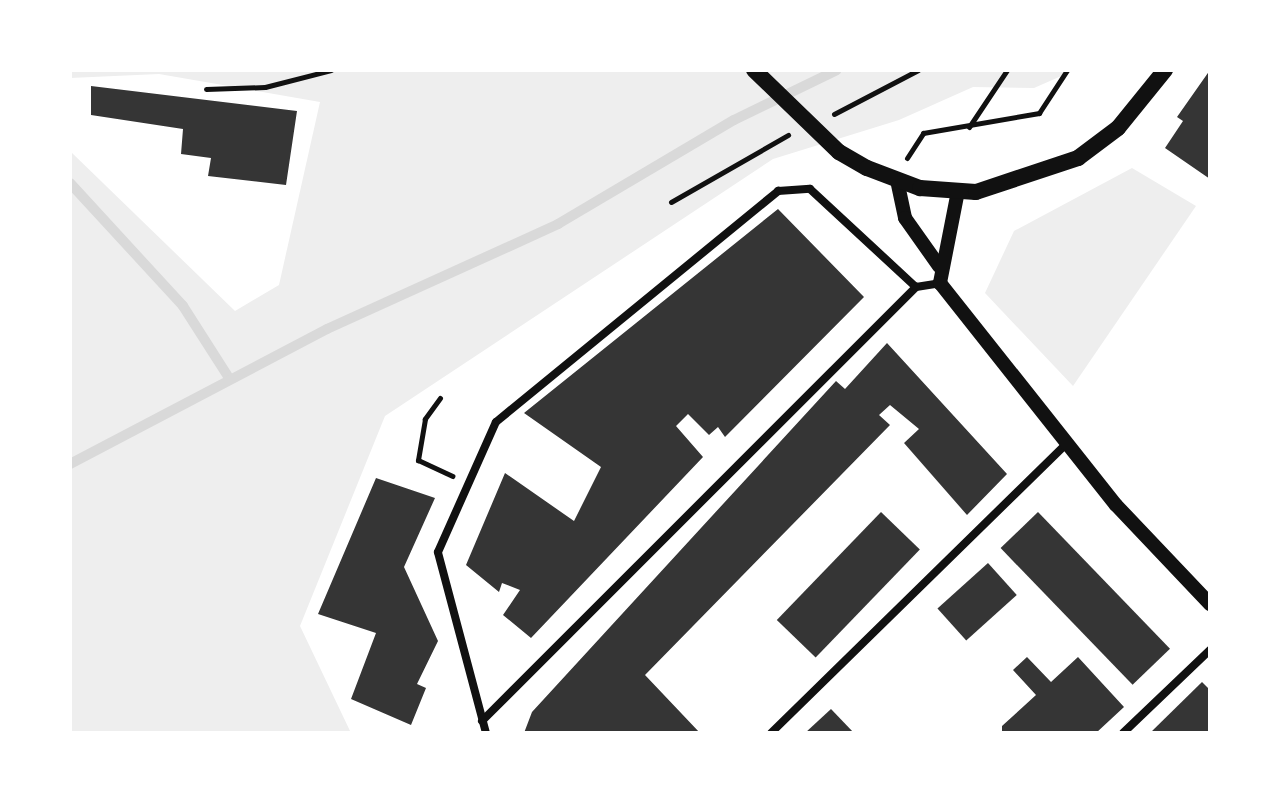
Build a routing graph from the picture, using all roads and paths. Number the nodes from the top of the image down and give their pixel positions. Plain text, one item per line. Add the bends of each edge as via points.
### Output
1 (331, 70) edge
2 (754, 70) edge
3 (1007, 70) edge
4 (1067, 70) edge
5 (1165, 70) edge
6 (206, 89) dead end
7 (969, 128) junction
8 (897, 180) junction
9 (958, 191) junction
10 (939, 266) junction
11 (940, 283) junction
12 (916, 287) junction
13 (440, 398) dead end
14 (1067, 443) junction
15 (469, 483) junction
16 (1210, 604) edge
17 (1210, 650) edge
18 (482, 721) junction
19 (486, 733) edge
20 (771, 733) edge
21 (1123, 733) edge

1 - 6 path via 265,87
2 - 8 main road via 839,152
3 - 7 path
4 - 7 path via 1039,113
5 - 9 main road via 1118,128 1078,158 997,188
7 - 8 path via 923,133
8 - 9 main road
8 - 10 street via 905,218
9 - 10 street
10 - 11 street
11 - 12 street
11 - 14 street
12 - 15 street via 810,189 778,191 496,422
12 - 18 street
13 - 15 path via 425,419 418,460
14 - 16 street via 1116,505
14 - 20 street
15 - 18 street via 438,552
17 - 21 street
18 - 19 street

